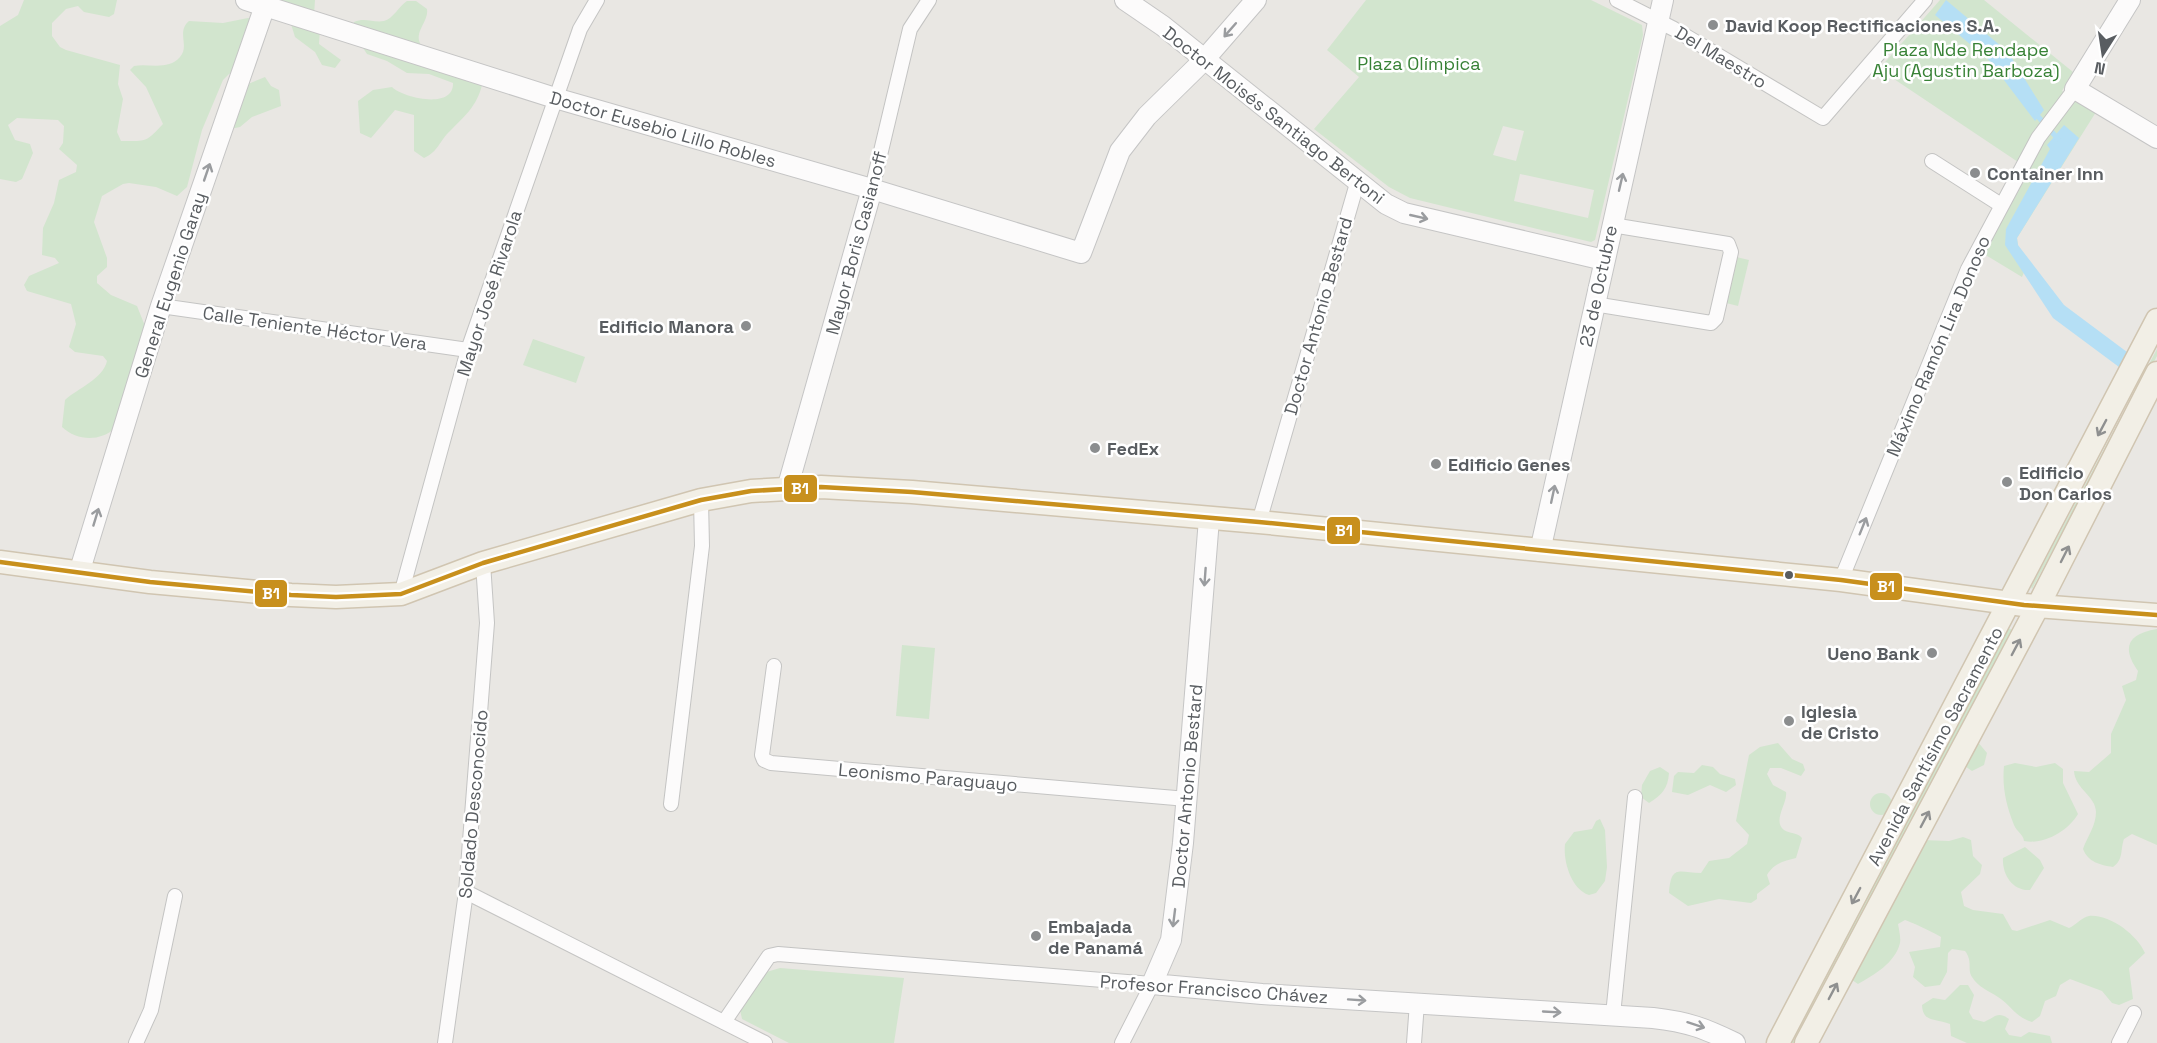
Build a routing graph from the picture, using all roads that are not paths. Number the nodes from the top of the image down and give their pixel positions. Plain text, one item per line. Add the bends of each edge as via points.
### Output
1 (597, 0) edge
2 (929, 0) edge
3 (1125, 0) edge
4 (1256, 0) edge
5 (1617, 0) edge
6 (1662, 0) edge
7 (2130, 0) edge
8 (259, 2) edge
9 (1922, 4) edge
10 (1658, 20) junction
11 (1203, 61) junction
12 (2075, 89) junction
13 (555, 98) junction
14 (2157, 138) edge
15 (1932, 161) dead end
16 (1358, 180) junction
17 (872, 189) junction
18 (2001, 205) junction
19 (1612, 225) junction
20 (1604, 260) junction
21 (1594, 304) junction
22 (161, 306) junction
23 (2157, 320) edge
24 (468, 350) junction
25 (2149, 356) edge
26 (2157, 373) edge
27 (787, 489) junction
28 (701, 500) junction
29 (1209, 519) junction
30 (1259, 522) junction
31 (1540, 551) junction
32 (0, 562) edge
33 (483, 563) junction
34 (79, 573) junction
35 (1840, 580) junction
36 (400, 594) junction
37 (2010, 603) junction
38 (2038, 606) junction
39 (2157, 615) edge
40 (774, 666) dead end
41 (1635, 797) dead end
42 (1187, 799) junction
43 (671, 804) dead end
44 (466, 892) junction
45 (175, 896) dead end
46 (1152, 984) junction
47 (1417, 1004) junction
48 (2134, 1013) dead end
49 (1613, 1015) junction
50 (724, 1022) junction
51 (136, 1043) edge
52 (446, 1043) edge
53 (765, 1043) edge
54 (1122, 1043) edge
55 (1414, 1043) edge
56 (1735, 1043) edge
57 (1778, 1043) edge
58 (1806, 1043) edge
59 (2119, 1043) edge

1 - 13 street, Mayor José Rivarola via 580,29
2 - 17 street, Mayor Boris Casianoff via 910,29
3 - 11 main road, Doctor Moisés Santiago Bertoni
4 -> 11 main road
5 - 10 street, Del Maestro
6 - 10 main road, 23 de Octubre
7 - 12 main road, Máximo Ramón Lira Donoso
8 - 13 main road, Doctor Eusebio Lillo Robles
22 -> 8 main road, General Eugenio Garay
9 - 10 street, Del Maestro via 1823,118
19 -> 10 main road, 23 de Octubre
11 - 16 main road, Doctor Moisés Santiago Bertoni
11 - 17 main road, Doctor Eusebio Lillo Robles via 1147,116 1120,151 1081,253
12 - 14 main road
12 - 18 street, Máximo Ramón Lira Donoso via 2038,138
13 - 17 main road, Doctor Eusebio Lillo Robles
13 - 24 street, Mayor José Rivarola
15 - 18 street
16 -> 20 main road, Doctor Moisés Santiago Bertoni via 1386,204 1404,213
16 - 30 street, Doctor Antonio Bestard
17 - 27 main road, Mayor Boris Casianoff
35 -> 18 street, Máximo Ramón Lira Donoso via 1968,269
19 - 20 main road, 23 de Octubre
19 - 21 street via 1728,244 1731,252 1714,322
20 - 21 main road, 23 de Octubre
31 -> 21 main road, 23 de Octubre
22 - 24 street, Calle Teniente Héctor Vera
34 -> 22 main road, General Eugenio Garay
23 - 25 main road, Avenida Santísimo Sacramento
24 - 36 street, Mayor José Rivarola
25 -> 37 main road, Avenida Santísimo Sacramento
38 -> 26 main road, Avenida Santísimo Sacramento
27 - 28 main road
27 - 29 main road via 912,492
28 - 33 main road
28 - 43 street via 702,546
29 - 30 main road
29 -> 42 main road, Doctor Antonio Bestard
30 - 31 main road
31 - 35 main road
32 - 34 main road
33 - 36 main road
33 - 44 street, Soldado Desconocido via 487,623
34 - 36 main road via 291,595
35 - 37 main road
37 - 38 main road
37 -> 57 main road, Avenida Santísimo Sacramento
38 - 39 main road
58 -> 38 main road, Avenida Santísimo Sacramento
40 - 42 street, Leonismo Paraguayo via 762,755 771,763
41 - 49 street
42 -> 46 main road, Doctor Antonio Bestard via 1171,940
44 - 50 street
44 - 52 street, Soldado Desconocido
45 - 51 street via 151,1010
46 -> 47 main road, Profesor Francisco Chávez
46 - 50 street, Profesor Francisco Chávez via 778,954 769,956
46 - 54 street, Doctor Antonio Bestard
47 -> 49 main road, Profesor Francisco Chávez
47 - 55 street
48 - 59 street
49 -> 56 main road, Profesor Francisco Chávez via 1685,1022 1713,1030
50 - 53 street

